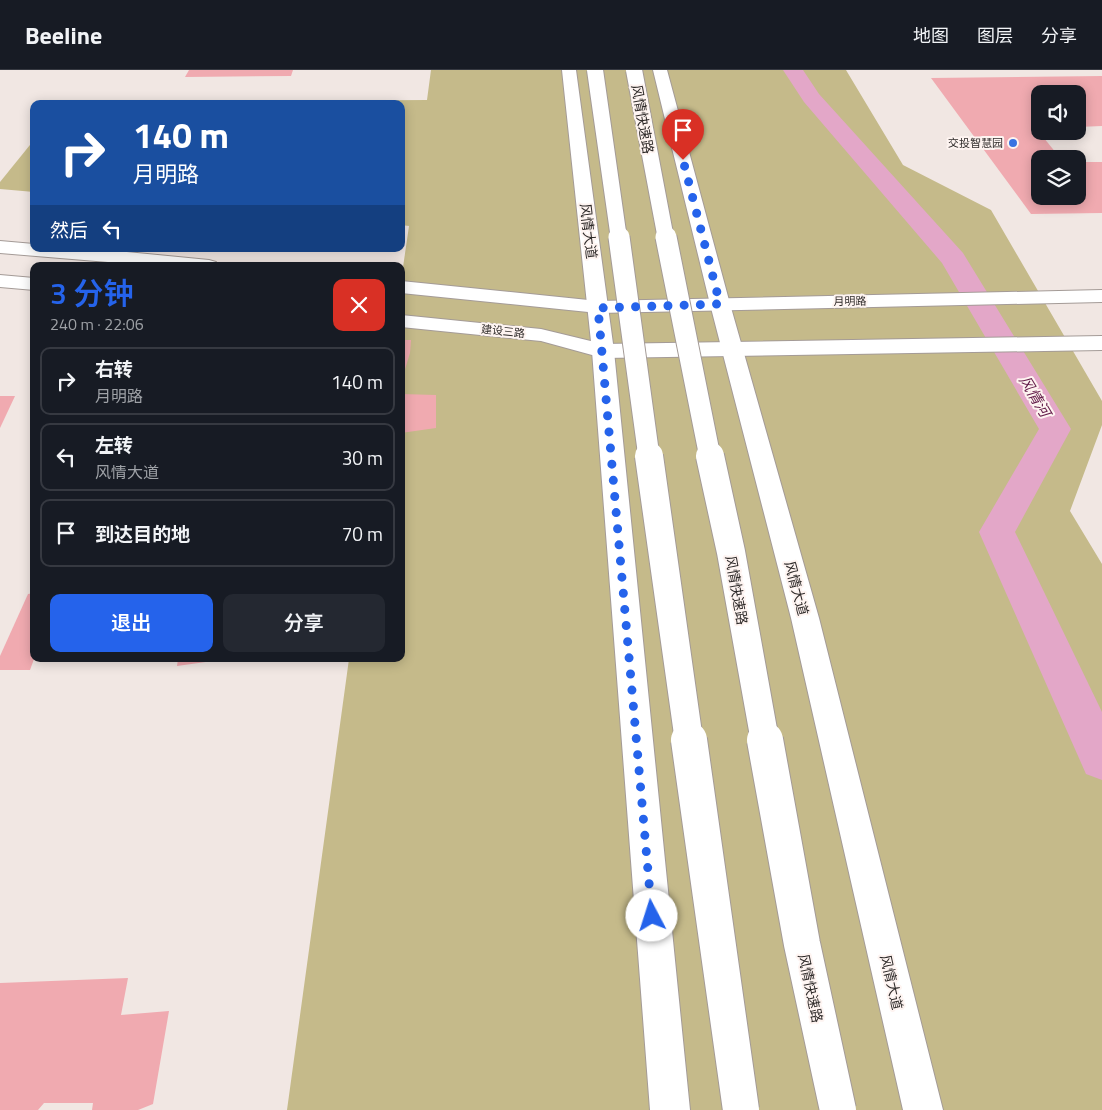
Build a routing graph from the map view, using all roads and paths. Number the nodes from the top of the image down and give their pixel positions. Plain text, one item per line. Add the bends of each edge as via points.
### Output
1 (569, 70) edge
2 (595, 70) edge
3 (634, 70) edge
4 (660, 70) edge
5 (0, 247) edge
6 (30, 249) edge
7 (64, 252) edge
8 (170, 262) edge
9 (0, 281) edge
10 (30, 284) edge
11 (405, 287) edge
12 (1102, 296) edge
13 (720, 304) junction
14 (598, 308) junction
15 (405, 321) edge
16 (1102, 343) edge
17 (732, 348) junction
18 (603, 351) junction
19 (670, 1110) edge
20 (741, 1110) edge
21 (838, 1110) edge
22 (923, 1110) edge

1 - 14 main road, 风情大道
2 - 20 main road, bridge
3 - 21 main road, 风情快速路, bridge via 732,562 802,944
4 - 13 main road, 风情大道
5 - 6 main road
7 - 8 main road
9 - 10 main road
11 - 14 main road
12 - 13 main road, 月明路
13 - 14 main road, 月明路
13 - 17 main road, 风情大道
14 - 18 main road, 风情大道
15 - 18 main road, 建设三路 via 542,335
16 - 17 main road
17 - 18 main road
17 - 22 main road, 风情大道 via 805,618
18 - 19 main road, 风情大道

